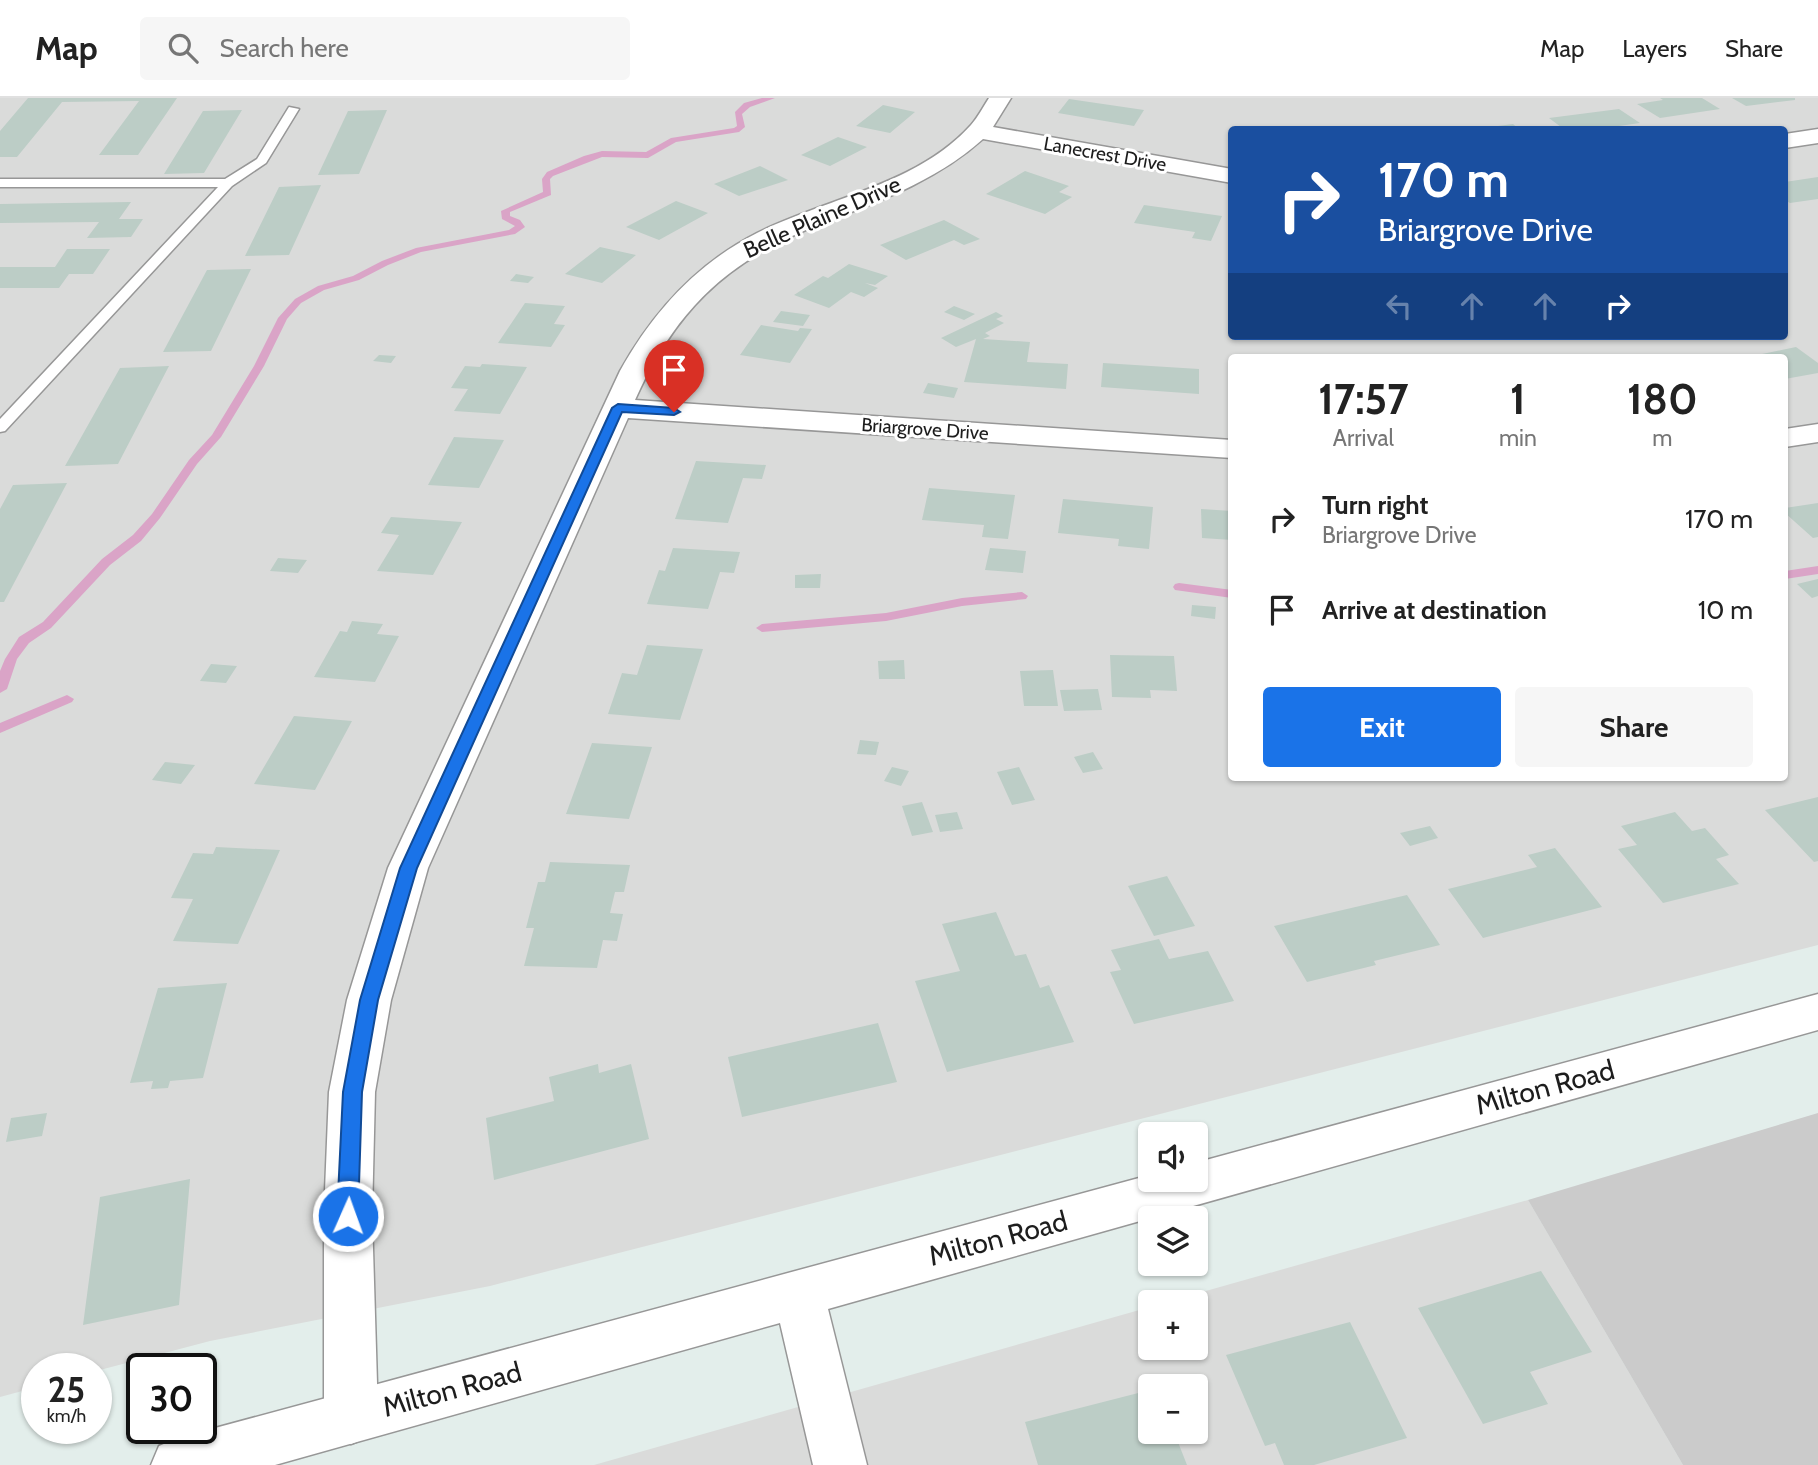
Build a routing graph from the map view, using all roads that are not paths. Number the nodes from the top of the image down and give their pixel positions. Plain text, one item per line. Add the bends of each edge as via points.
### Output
1 (1000, 98) edge
2 (293, 109) dead end
3 (978, 131) junction
4 (1818, 136) edge
5 (1788, 141) edge
6 (1228, 175) edge
7 (0, 183) edge
8 (228, 183) junction
9 (618, 408) junction
10 (0, 428) edge
11 (1818, 433) edge
12 (1788, 438) edge
13 (1228, 449) edge
14 (1818, 1012) edge
15 (799, 1293) junction
16 (351, 1418) junction
17 (178, 1465) edge
18 (840, 1465) edge

1 - 3 street, Belle Plaine Drive
2 - 8 lane via 262,161
3 - 6 street, Lanecrest Drive
3 - 9 street, Belle Plaine Drive via 898,185 736,255 671,310 653,334
4 - 5 street
7 - 8 lane
8 - 10 lane
9 - 13 street, Briargrove Drive
9 - 16 street, Belle Plaine Drive via 408,868 369,1000 352,1092 348,1216
11 - 12 street
14 - 15 street, Milton Road
15 - 16 street, Milton Road
15 - 18 street
16 - 17 street, Milton Road

